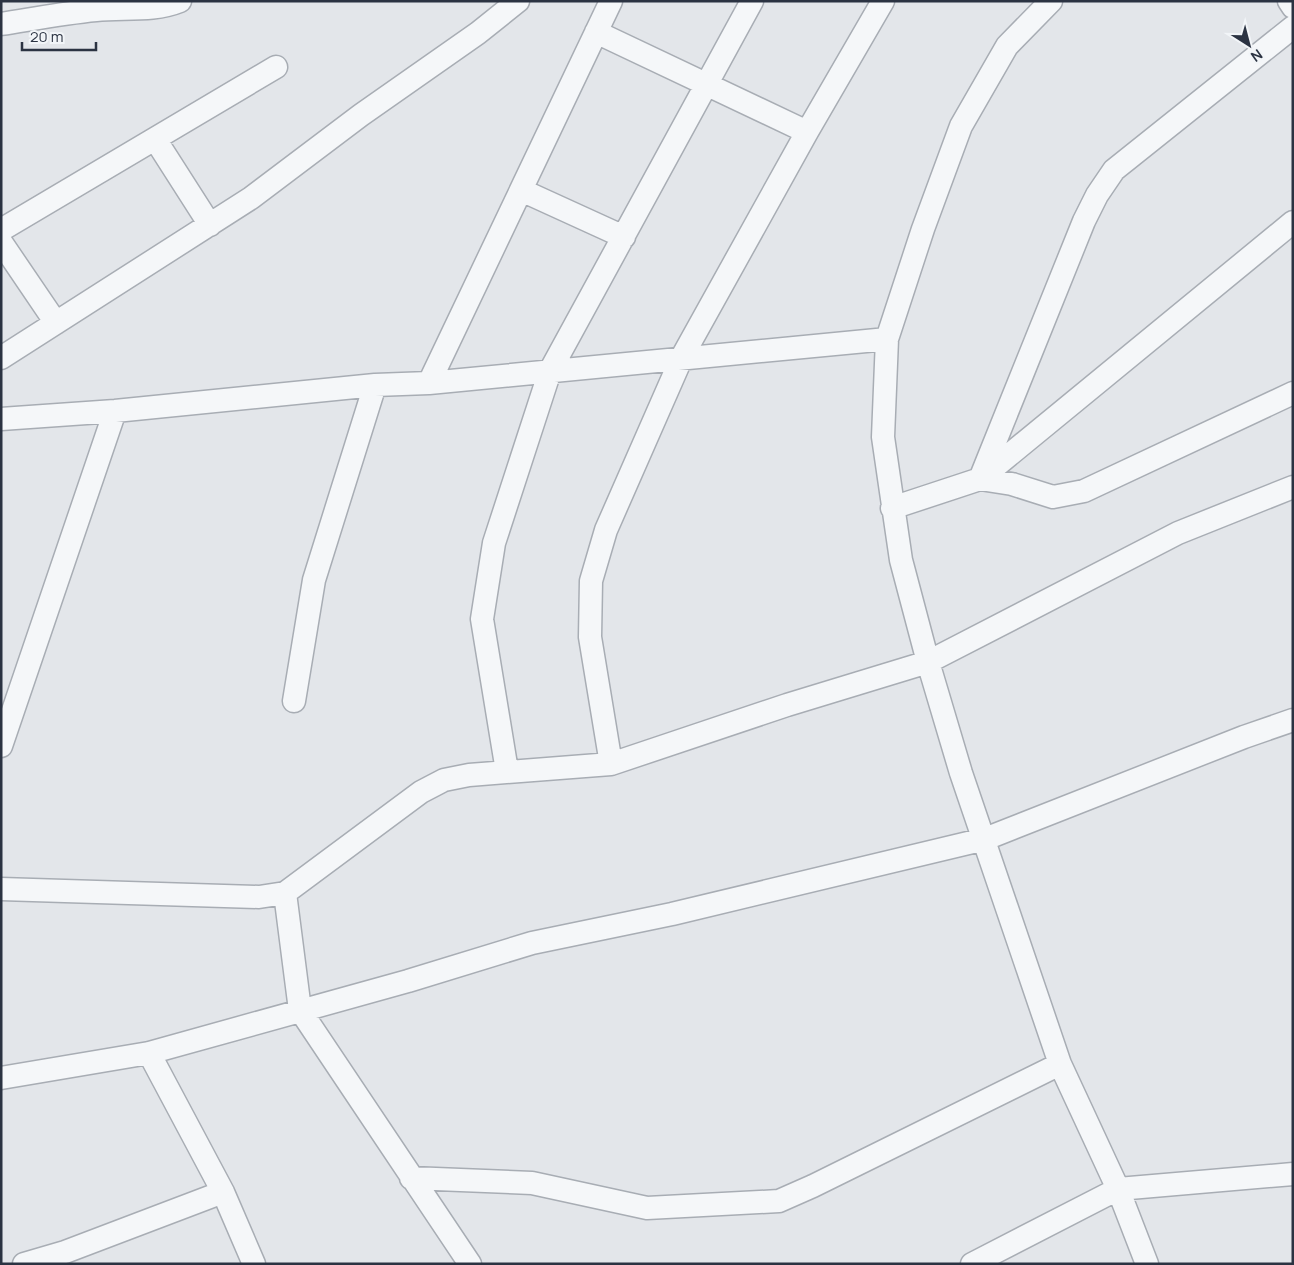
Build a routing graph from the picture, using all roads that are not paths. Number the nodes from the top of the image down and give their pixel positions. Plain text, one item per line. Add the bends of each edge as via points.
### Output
1 (180, 1) edge
2 (518, 1) edge
3 (611, 1) edge
4 (752, 1) edge
5 (883, 1) edge
6 (1051, 1) edge
7 (1289, 1) edge
8 (1293, 7) edge
9 (1, 24) edge
10 (1293, 27) edge
11 (596, 32) junction
12 (276, 67) dead end
13 (707, 85) junction
14 (807, 132) junction
15 (155, 139) junction
16 (521, 190) junction
17 (1293, 222) edge
18 (210, 225) junction
19 (1, 230) edge
20 (624, 237) junction
21 (1, 242) edge
22 (56, 323) junction
23 (887, 339) junction
24 (1, 358) edge
25 (682, 358) junction
26 (550, 371) junction
27 (429, 383) junction
28 (375, 385) junction
29 (1293, 393) edge
30 (115, 411) junction
31 (1, 419) edge
32 (980, 479) junction
33 (1293, 487) edge
34 (892, 508) junction
35 (928, 662) junction
36 (294, 702) dead end
37 (1293, 720) edge
38 (1, 746) edge
39 (611, 764) junction
40 (507, 771) junction
41 (985, 838) junction
42 (1, 889) edge
43 (285, 893) junction
44 (300, 1010) junction
45 (149, 1053) junction
46 (1060, 1064) junction
47 (1, 1078) edge
48 (1293, 1174) edge
49 (411, 1178) junction
50 (1118, 1189) junction
51 (223, 1192) junction
52 (24, 1264) edge
53 (254, 1264) edge
54 (470, 1264) edge
55 (972, 1264) edge
56 (1146, 1264) edge

1 - 9 street via 170,6 98,10
2 - 18 street
3 - 11 street
4 - 13 street
5 - 14 street
6 - 23 street via 1007,46 961,126
7 - 8 street
10 - 32 street via 1114,170 1084,222
11 - 13 street
11 - 16 street
12 - 15 street
13 - 14 street
13 - 20 street
14 - 25 street
15 - 18 street
15 - 19 street
16 - 20 street
16 - 27 street
17 - 32 street
18 - 22 street
20 - 26 street
21 - 22 street
22 - 24 street
23 - 25 street
23 - 34 street via 883,437
25 - 26 street
25 - 39 street via 606,530 591,581 590,637
26 - 27 street
26 - 40 street via 494,544 482,620
27 - 28 street
28 - 30 street
28 - 36 street via 314,580
29 - 32 street via 1084,491 1053,497 1012,484
30 - 31 street
30 - 38 street
32 - 34 street
33 - 35 street via 1178,533
34 - 35 street via 901,560
35 - 39 street
35 - 41 street via 961,773
37 - 41 street
39 - 40 street
40 - 43 street via 444,780 429,788
41 - 44 street via 672,914 532,943
41 - 46 street
42 - 43 street via 259,896
43 - 44 street
44 - 45 street
44 - 49 street
45 - 47 street
45 - 51 street
46 - 49 street via 779,1201 647,1208 532,1183
46 - 50 street
48 - 50 street
49 - 54 street
50 - 55 street
50 - 56 street
51 - 52 street via 65,1252
51 - 53 street

